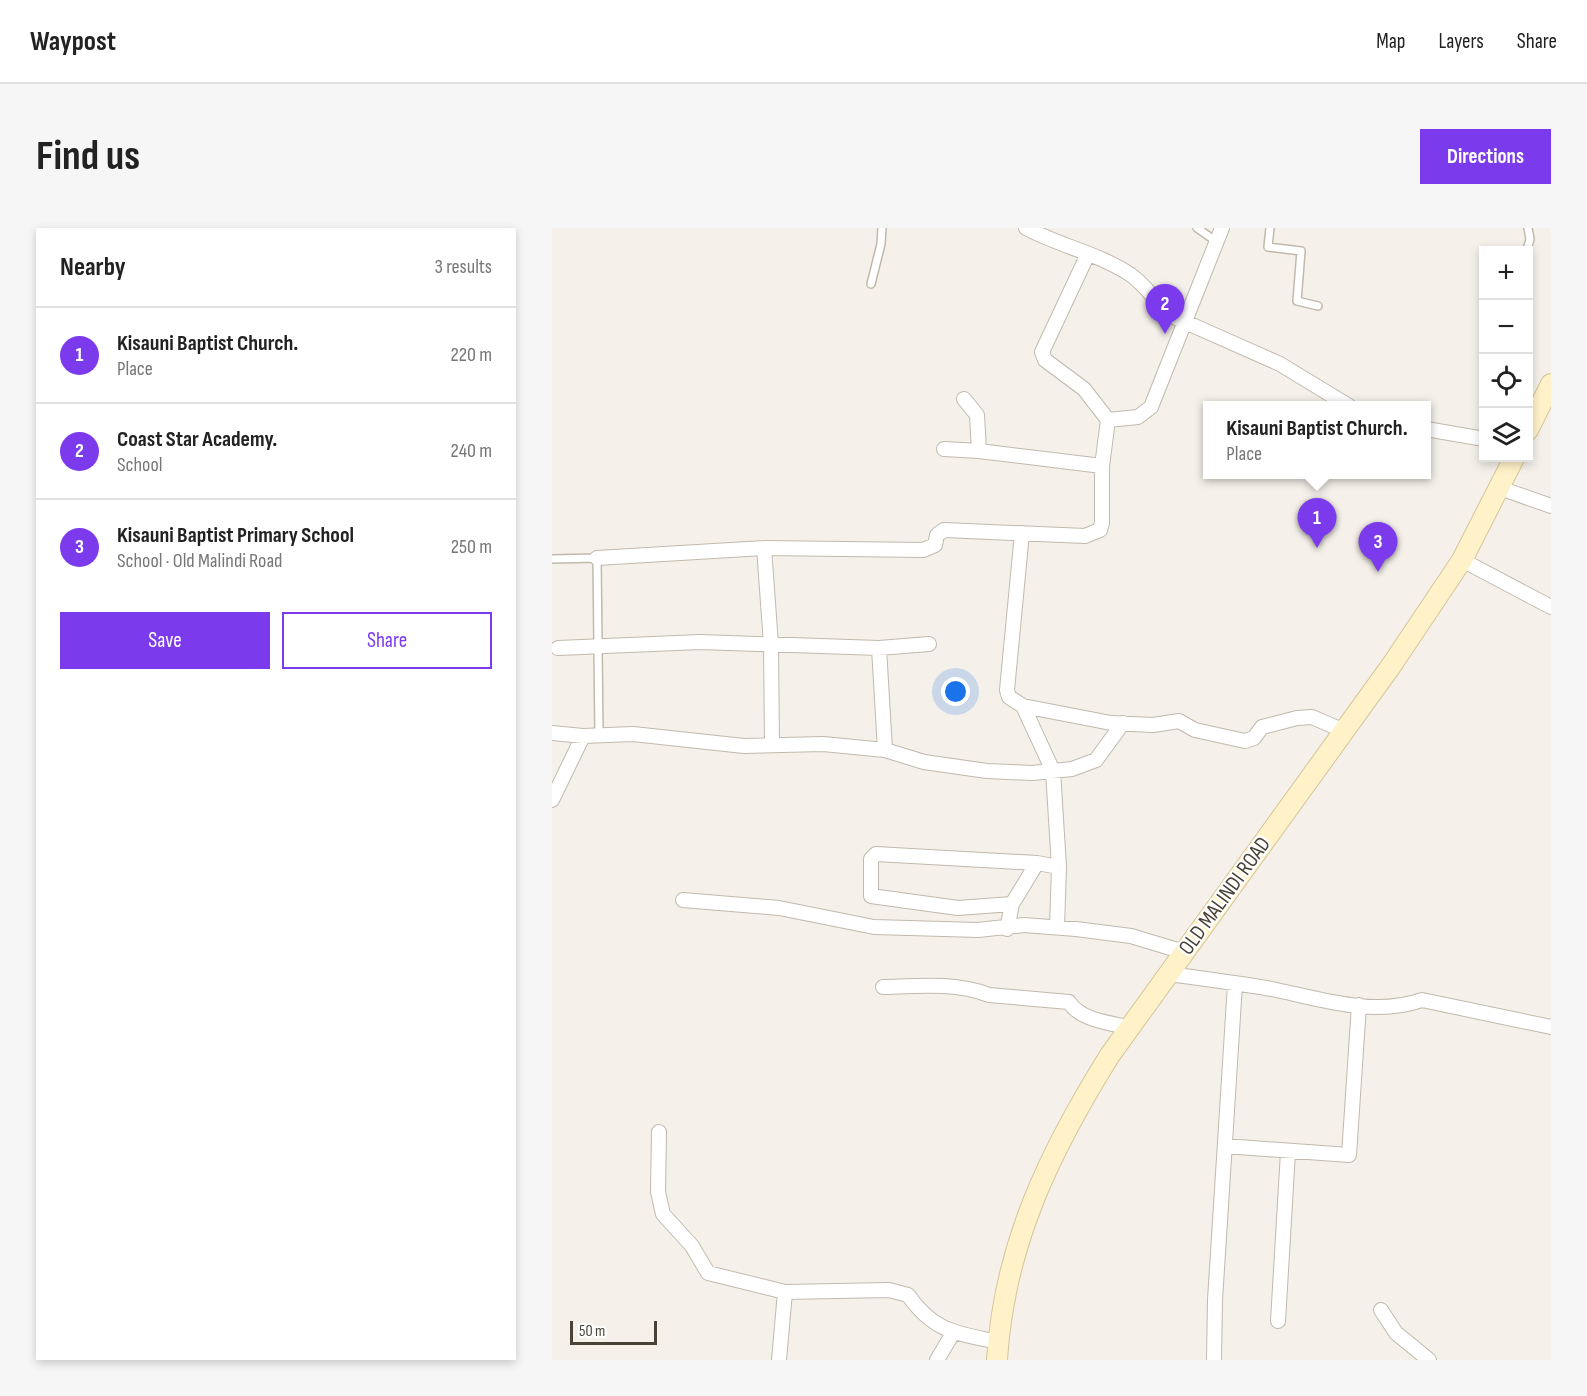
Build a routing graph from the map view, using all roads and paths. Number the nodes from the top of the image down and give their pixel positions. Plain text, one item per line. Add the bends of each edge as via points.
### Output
1 (882, 228) edge
2 (1026, 228) edge
3 (1197, 228) edge
4 (1222, 228) edge
5 (1270, 228) edge
6 (1528, 228) edge
7 (1217, 242) junction
8 (1528, 246) edge
9 (1087, 256) junction
10 (871, 284) dead end
11 (1318, 306) dead end
12 (1187, 321) junction
13 (1550, 387) edge
14 (964, 399) dead end
15 (1342, 401) edge
16 (1108, 420) junction
17 (1533, 420) edge
18 (1431, 430) edge
19 (1479, 436) edge
20 (944, 450) dead end
21 (979, 451) junction
22 (1512, 462) edge
23 (1102, 466) junction
24 (1500, 488) junction
25 (1551, 506) edge
26 (1022, 533) junction
27 (764, 548) junction
28 (597, 558) junction
29 (552, 559) edge
30 (1462, 560) junction
31 (1551, 607) edge
32 (771, 644) junction
33 (929, 644) dead end
34 (599, 645) junction
35 (558, 648) dead end
36 (879, 648) junction
37 (1023, 706) junction
38 (1123, 723) junction
39 (1342, 730) junction
40 (552, 732) edge
41 (583, 736) junction
42 (599, 736) junction
43 (772, 746) junction
44 (885, 750) junction
45 (1053, 771) junction
46 (552, 800) edge
47 (1037, 863) junction
48 (1059, 867) junction
49 (683, 900) dead end
50 (1012, 904) junction
51 (1057, 927) junction
52 (1007, 929) junction
53 (1184, 952) junction
54 (1170, 974) junction
55 (1235, 984) junction
56 (883, 987) dead end
57 (1359, 1005) junction
58 (1551, 1027) edge
59 (1132, 1028) junction
60 (659, 1132) dead end
61 (1225, 1146) junction
62 (1288, 1152) junction
63 (785, 1292) junction
64 (1381, 1310) dead end
65 (1278, 1321) dead end
66 (953, 1333) junction
67 (998, 1351) edge
68 (779, 1360) edge
69 (937, 1360) edge
70 (1214, 1360) edge
71 (1429, 1360) edge

1 - 10 lane
2 - 9 street
3 - 7 lane
4 - 7 street
5 - 11 lane via 1268,247 1300,251 1297,301
6 - 8 lane
7 - 12 street
9 - 12 street via 1134,277 1161,308
9 - 16 street via 1042,352 1045,360 1084,389
12 - 15 street via 1280,364
12 - 16 street via 1151,407 1138,417
13 - 17 main road
14 - 21 street via 977,415
16 - 23 street
18 - 19 street
20 - 21 street
21 - 23 street
22 - 24 main road, OLD MALINDI ROAD
23 - 26 street via 1100,530 1085,536
24 - 25 street
24 - 30 main road, OLD MALINDI ROAD
26 - 27 street via 944,530 937,534 935,545 923,550
26 - 37 street via 1007,690 1009,698
27 - 28 street
27 - 32 street
28 - 29 lane
28 - 34 lane
30 - 31 street
30 - 39 main road, OLD MALINDI ROAD
32 - 34 street
32 - 36 street
32 - 43 street
33 - 36 street
34 - 35 street
34 - 42 lane
36 - 44 street
37 - 38 street
37 - 45 street
38 - 39 street via 1153,725 1179,721 1195,730 1245,741 1254,738 1262,727 1297,717 1312,717
38 - 45 street via 1096,760
39 - 53 main road, OLD MALINDI ROAD
40 - 41 street
41 - 42 street
41 - 46 street
42 - 43 street via 633,734
43 - 44 street via 823,744
44 - 45 street via 924,762 987,771
45 - 48 street
47 - 48 street
47 - 50 street
47 - 50 street via 885,854 876,854 871,859 871,896 958,908
48 - 51 street
49 - 52 street via 779,908 874,927 936,931
50 - 52 street
51 - 52 street via 1024,925
51 - 53 street via 1131,936
53 - 54 main road, OLD MALINDI ROAD
54 - 55 street
54 - 59 main road, OLD MALINDI ROAD
55 - 57 street
55 - 61 street
56 - 59 street via 928,986 1069,1002 1086,1016
57 - 58 street via 1403,1006 1422,1000
57 - 62 street via 1350,1155
59 - 67 main road, OLD MALINDI ROAD via 1096,1078 1038,1188 1013,1258
60 - 63 street via 658,1192 663,1214 692,1246 708,1273
61 - 62 street
61 - 70 street
62 - 65 street
63 - 66 street via 889,1290 908,1295 922,1315
63 - 68 street
64 - 71 street via 1396,1333
66 - 67 street
66 - 69 street

